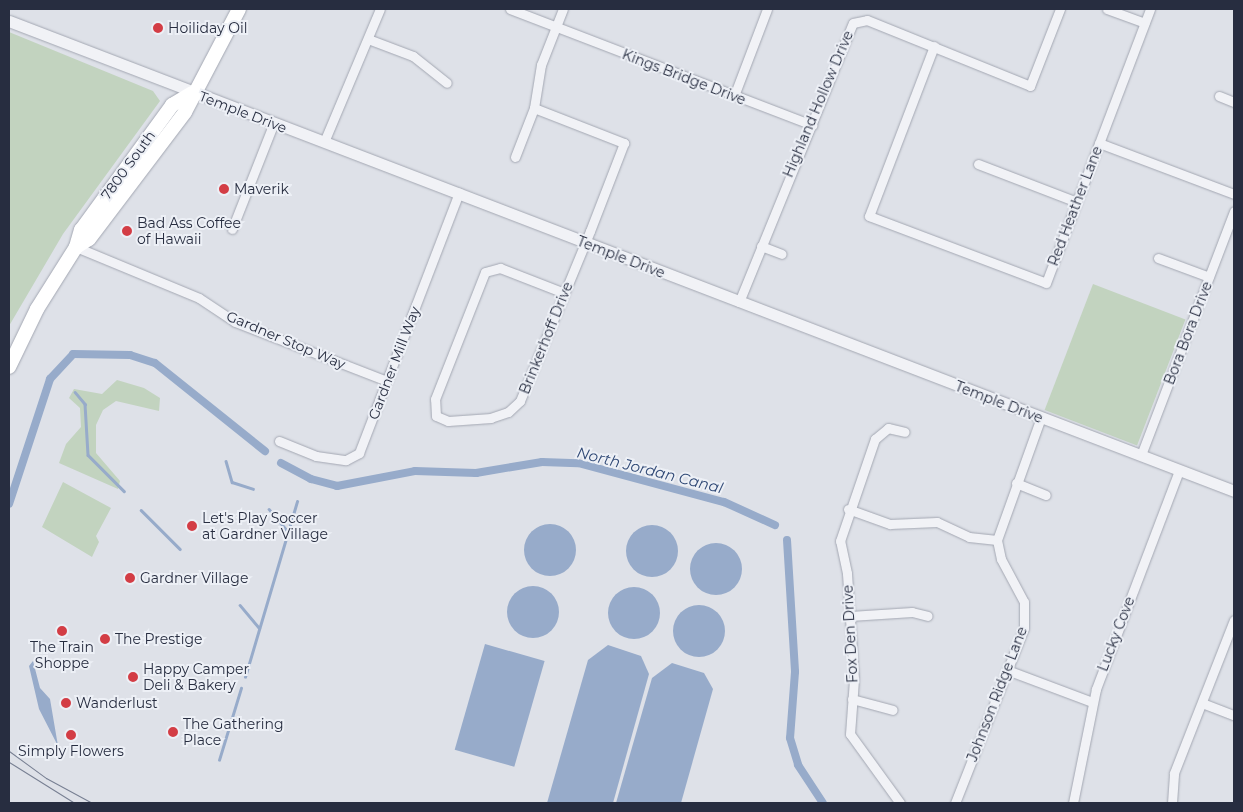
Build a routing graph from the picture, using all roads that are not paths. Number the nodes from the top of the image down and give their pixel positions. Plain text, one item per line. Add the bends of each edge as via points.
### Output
1 (239, 9) edge
2 (380, 9) edge
3 (510, 9) edge
4 (563, 9) edge
5 (767, 9) edge
6 (1060, 9) edge
7 (1107, 9) edge
8 (1150, 9) edge
9 (9, 21) edge
10 (1145, 23) junction
11 (556, 28) junction
12 (368, 39) junction
13 (934, 46) junction
14 (447, 83) dead end
15 (192, 93) junction
16 (734, 96) junction
17 (1219, 96) dead end
18 (1234, 102) edge
19 (534, 108) junction
20 (273, 124) junction
21 (812, 125) junction
22 (324, 142) junction
23 (1099, 143) junction
24 (515, 157) dead end
25 (978, 164) dead end
26 (459, 193) junction
27 (1234, 194) edge
28 (1077, 202) junction
29 (1234, 212) edge
30 (232, 229) dead end
31 (584, 243) junction
32 (761, 246) junction
33 (76, 247) junction
34 (782, 254) dead end
35 (1158, 258) dead end
36 (1209, 277) junction
37 (564, 293) junction
38 (739, 302) junction
39 (9, 367) edge
40 (387, 381) junction
41 (1041, 417) junction
42 (905, 432) dead end
43 (279, 441) dead end
44 (1141, 455) junction
45 (1179, 470) junction
46 (1016, 484) junction
47 (1234, 491) edge
48 (1046, 495) dead end
49 (848, 509) junction
50 (997, 540) junction
51 (850, 616) junction
52 (928, 616) dead end
53 (1234, 620) edge
54 (1007, 670) junction
55 (852, 699) junction
56 (1092, 702) junction
57 (1202, 703) junction
58 (892, 710) dead end
59 (1234, 715) edge
60 (900, 803) edge
61 (955, 803) edge
62 (1073, 803) edge
63 (1172, 803) edge

1 - 15 main road, 7800 South
2 - 12 street
3 - 11 street, Kings Bridge Drive
4 - 11 street
5 - 16 street
6 - 13 street, Highland Hollow Drive via 1030,86
7 - 10 street
8 - 10 street, Red Heather Lane
9 - 15 street, Temple Drive
10 - 23 street, Red Heather Lane
11 - 16 street, Kings Bridge Drive
11 - 19 street via 541,65
12 - 14 street via 413,56
12 - 22 street
13 - 21 street, Highland Hollow Drive via 858,20 850,28
13 - 28 street, Red Heather Lane via 868,216 1046,283
15 - 20 street, Temple Drive
15 - 33 main road, 7800 South via 172,105 81,230
16 - 21 street, Kings Bridge Drive
17 - 18 street
19 - 24 street
19 - 31 street, Brinkerhoff Drive via 624,143
20 - 22 street, Temple Drive
20 - 30 street
21 - 32 street, Highland Hollow Drive
22 - 26 street, Temple Drive
23 - 27 street
23 - 28 street, Red Heather Lane
25 - 28 street
26 - 31 street, Temple Drive
26 - 40 street, Gardner Mill Way
29 - 36 street, Bora Bora Drive
31 - 37 street, Brinkerhoff Drive
31 - 38 street, Temple Drive
32 - 34 street
32 - 38 street, Highland Hollow Drive
33 - 39 main road, 7800 South via 37,308
33 - 40 street, Gardner Stop Way via 198,298 235,322
35 - 36 street
36 - 44 street, Bora Bora Drive
37 - 37 street, Brinkerhoff Drive via 500,268 486,272 435,398 434,414 442,420 491,418 513,409 526,391
38 - 41 street, Temple Drive
40 - 43 street, Gardner Mill Way via 361,449 353,458 316,456
41 - 44 street, Temple Drive
41 - 46 street
42 - 49 street, Fox Den Drive via 888,428 875,439
44 - 45 street, Temple Drive
45 - 47 street, Temple Drive
45 - 56 street, Lucky Cove
46 - 48 street
46 - 50 street
49 - 50 street via 890,524 937,522 969,537
49 - 51 street, Fox Den Drive via 840,541
50 - 54 street, Johnson Ridge Lane via 1026,614
51 - 52 street via 912,612
51 - 55 street, Fox Den Drive
53 - 57 street
54 - 56 street
54 - 61 street, Johnson Ridge Lane
55 - 58 street
55 - 60 street, Fox Den Drive via 848,718 852,741
56 - 62 street, Lucky Cove
57 - 59 street
57 - 63 street via 1171,783

